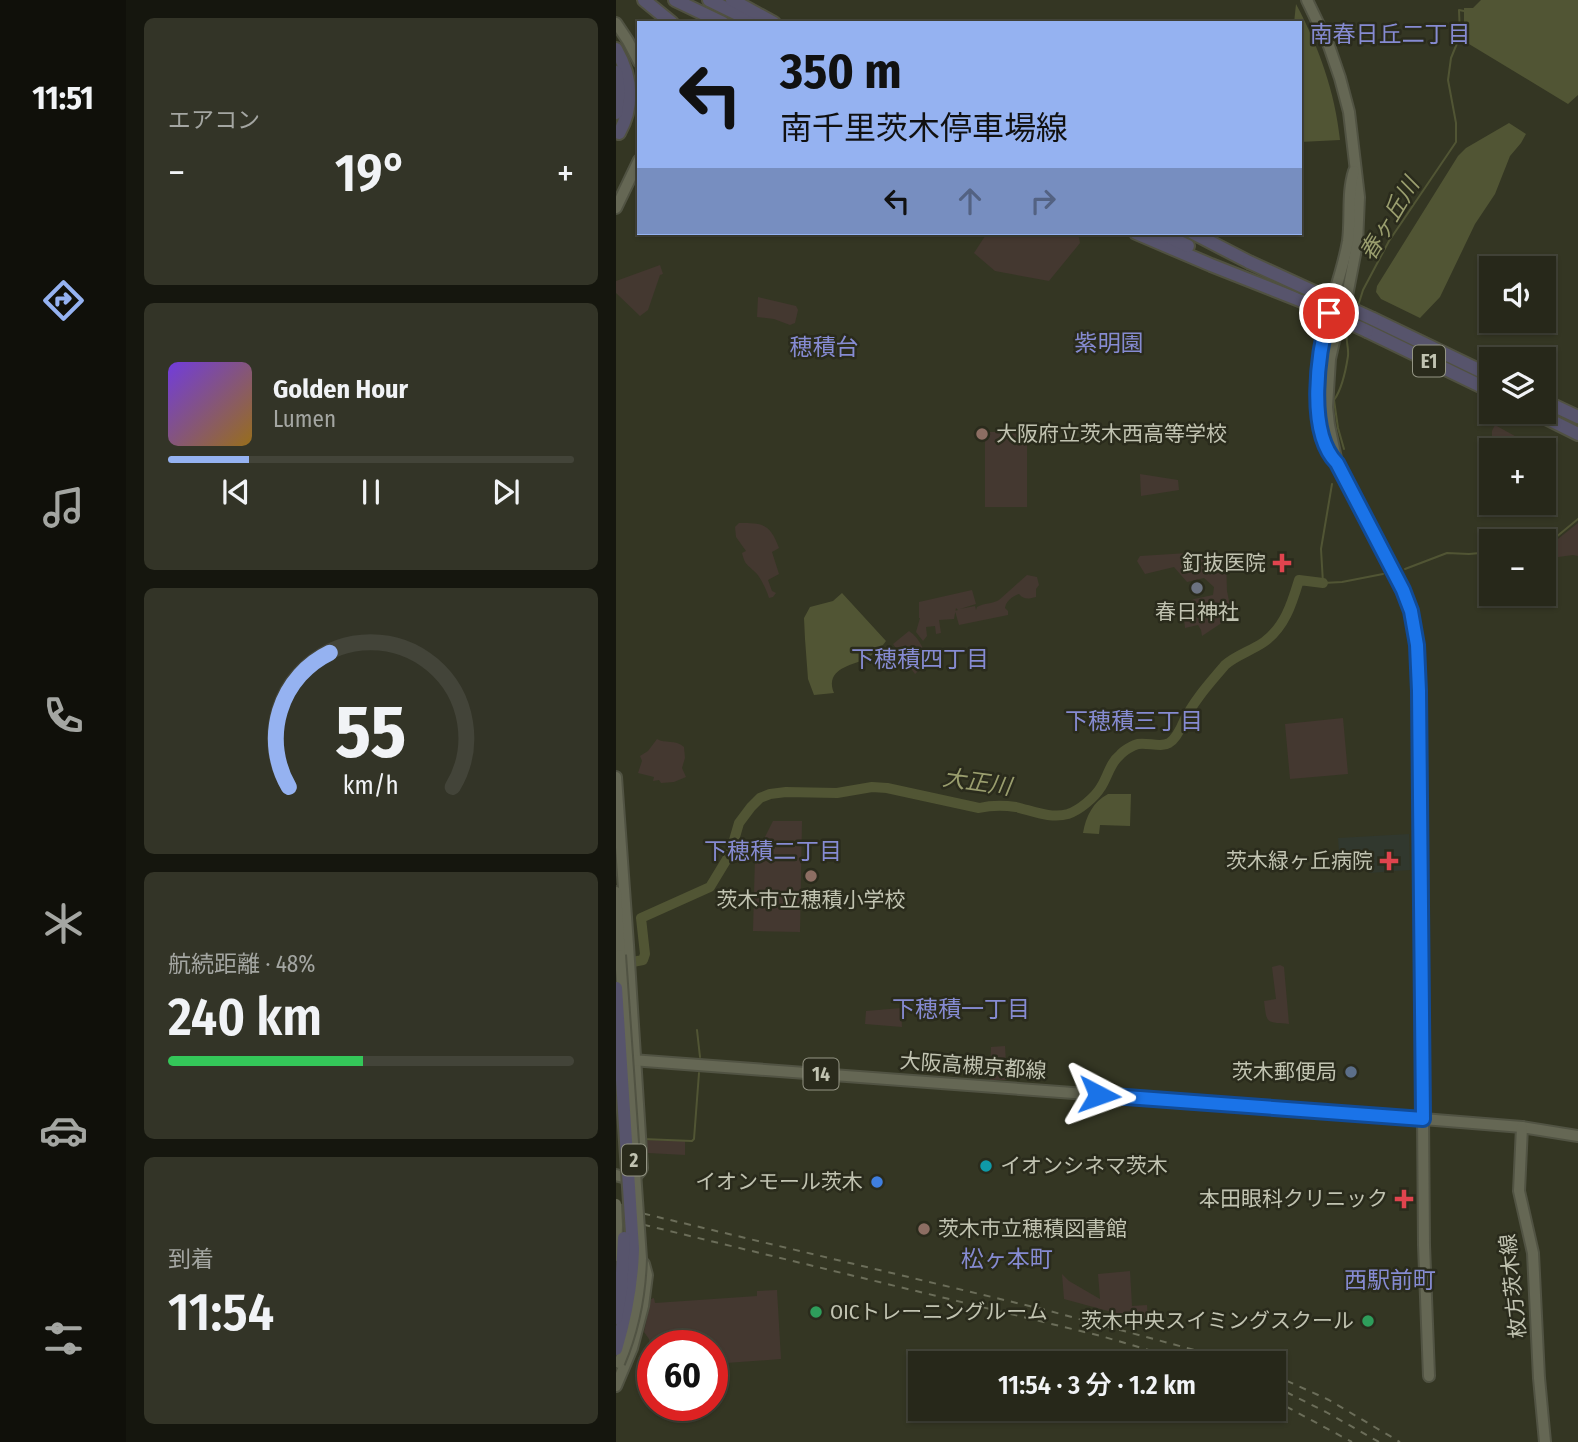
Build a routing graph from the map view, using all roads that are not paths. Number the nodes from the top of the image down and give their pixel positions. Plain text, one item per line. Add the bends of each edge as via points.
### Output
1 (644, 0) edge
2 (675, 0) edge
3 (709, 0) edge
4 (732, 0) edge
5 (1307, 0) edge
6 (670, 21) edge
7 (719, 21) edge
8 (752, 21) edge
9 (770, 21) edge
10 (616, 23) edge
11 (616, 50) edge
12 (637, 58) edge
13 (616, 72) edge
14 (616, 113) edge
15 (619, 133) dead end
16 (637, 164) edge
17 (616, 208) edge
18 (1142, 235) edge
19 (1164, 235) edge
20 (1196, 235) edge
21 (1245, 271) junction
22 (1479, 370) edge
23 (1479, 385) edge
24 (1556, 407) edge
25 (1578, 418) edge
26 (1556, 422) edge
27 (1578, 433) edge
28 (616, 777) edge
29 (616, 892) edge
30 (626, 961) junction
31 (631, 981) junction
32 (616, 985) edge
33 (616, 1059) edge
34 (635, 1060) junction
35 (616, 1095) edge
36 (1423, 1119) junction
37 (1522, 1127) junction
38 (1578, 1136) edge
39 (616, 1175) edge
40 (616, 1204) edge
41 (616, 1258) edge
42 (616, 1318) edge
43 (616, 1349) edge
44 (618, 1367) edge
45 (1429, 1376) dead end
46 (616, 1386) edge
47 (1545, 1442) edge

1 - 6 highway
2 - 7 highway
3 - 8 highway
4 - 9 highway
5 - 36 main road via 1329,46 1349,112 1359,197 1357,244 1330,359 1329,425 1337,463 1403,590 1417,645
10 - 12 main road
11 - 15 highway via 631,90
13 - 14 highway
16 - 17 main road
18 - 21 highway
19 - 21 highway, E1
20 - 21 highway, E1
21 - 22 highway, E1, bridge via 1373,319
21 - 23 highway, E1, bridge
24 - 25 highway
26 - 27 highway
28 - 30 main road
29 - 30 main road, 2
30 - 31 main road
30 - 44 main road, 2, bridge via 641,1258 636,1308
31 - 32 main road
31 - 34 main road
32 - 43 highway, bridge via 633,1249 628,1303
33 - 34 main road, 大阪高槻京都線 / 14
34 - 36 main road, 大阪高槻京都線 / 14
34 - 39 main road via 642,1168 633,1177
35 - 42 highway, bridge via 625,1226
36 - 37 main road, 大阪高槻京都線 / 14
36 - 45 main road
37 - 38 main road, 大阪高槻京都線 / 14
37 - 47 main road, 枚方茨木線 via 1519,1191 1533,1253
40 - 41 main road, 2, bridge
41 - 46 main road via 640,1260 647,1275 636,1333

